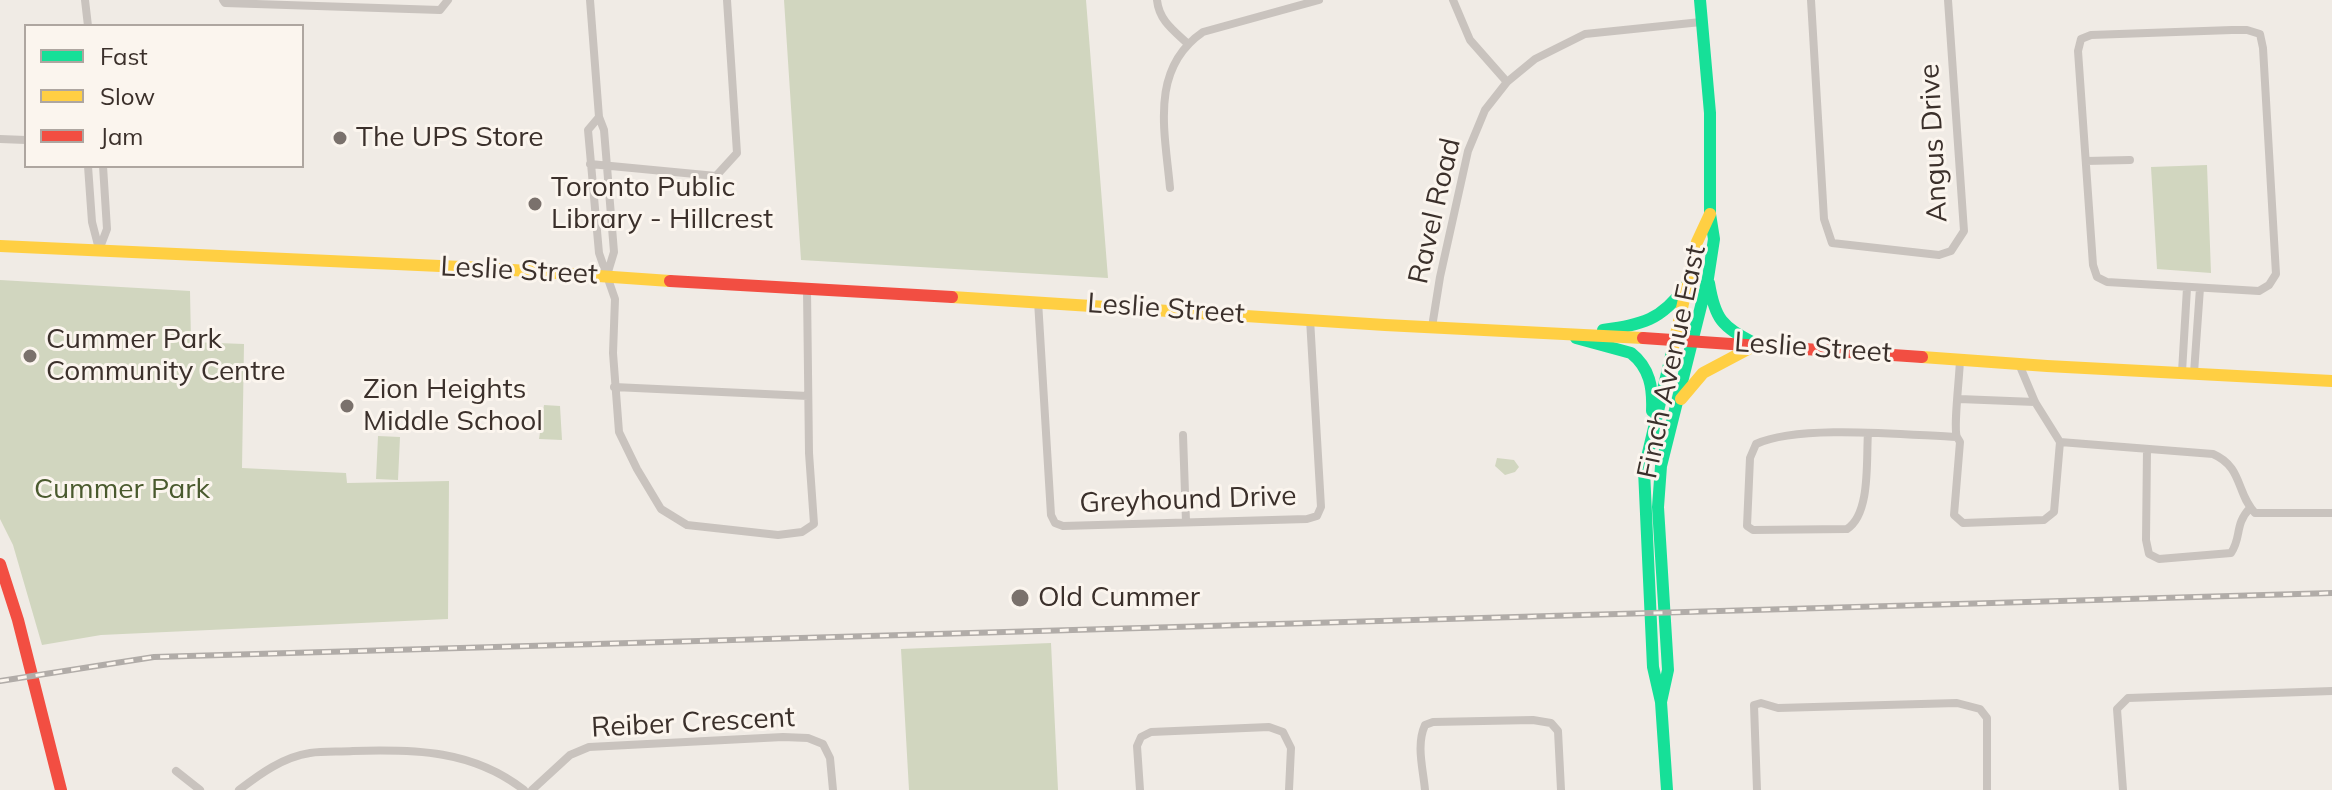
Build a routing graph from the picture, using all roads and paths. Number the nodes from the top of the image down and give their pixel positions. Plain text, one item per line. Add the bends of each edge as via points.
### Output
1 (85, 0) edge
2 (223, 0) edge
3 (448, 0) edge
4 (590, 0) edge
5 (727, 0) edge
6 (1157, 0) edge
7 (1319, 0) edge
8 (1453, 0) edge
9 (1700, 0) edge
10 (1811, 0) edge
11 (1948, 0) edge
12 (1701, 22) junction
13 (88, 24) edge
14 (1187, 43) junction
15 (1507, 82) junction
16 (599, 117) junction
17 (0, 139) edge
18 (24, 140) edge
19 (2130, 160) dead end
20 (2086, 161) junction
21 (590, 164) junction
22 (607, 165) junction
23 (88, 168) edge
24 (103, 168) edge
25 (1170, 188) dead end
26 (1710, 214) junction
27 (0, 246) edge
28 (99, 250) junction
29 (606, 275) junction
30 (1691, 277) junction
31 (1708, 278) junction
32 (2187, 288) junction
33 (2200, 288) junction
34 (807, 290) junction
35 (1038, 301) junction
36 (1310, 319) junction
37 (1432, 327) junction
38 (1558, 332) junction
39 (1580, 333) junction
40 (1675, 339) junction
41 (1691, 341) junction
42 (1757, 344) junction
43 (1960, 358) junction
44 (2019, 364) junction
45 (2188, 373) junction
46 (2332, 381) edge
47 (614, 387) junction
48 (808, 396) junction
49 (1959, 399) junction
50 (2035, 402) junction
51 (1670, 423) junction
52 (1652, 430) junction
53 (1868, 433) junction
54 (1183, 435) dead end
55 (1957, 437) junction
56 (2060, 442) junction
57 (2147, 449) junction
58 (2250, 508) junction
59 (2332, 513) edge
60 (1186, 522) junction
61 (0, 564) edge
62 (2332, 691) edge
63 (1661, 702) junction
64 (176, 771) dead end
65 (61, 790) edge
66 (200, 790) edge
67 (239, 790) edge
68 (524, 790) edge
69 (532, 790) edge
70 (833, 790) edge
71 (1140, 790) edge
72 (1289, 790) edge
73 (1425, 790) edge
74 (1561, 790) edge
75 (1667, 790) edge
76 (1757, 790) edge
77 (1987, 790) edge
78 (2123, 790) edge

1 - 13 street
2 - 3 street via 440,10
4 - 16 street
5 - 22 street via 737,153 716,176
6 - 14 street via 1167,25
7 - 14 street via 1203,32
8 - 15 street via 1470,40
9 - 12 main road, Finch Avenue East
10 - 11 street, Angus Drive via 1824,219 1832,243 1939,255 1951,251 1964,231
12 - 15 street, Ravel Road via 1585,34 1535,59
12 - 26 main road, Finch Avenue East via 1710,113
14 - 25 street via 1169,73 1163,107
15 - 37 street, Ravel Road via 1485,110 1468,151
16 - 21 street via 588,130
16 - 22 street
17 - 18 street
19 - 20 street
20 - 32 street via 2097,277
20 - 33 street via 2081,39 2232,30 2260,34 2276,274 2259,291
21 - 22 street
21 - 29 street
22 - 29 street via 614,252
23 - 28 street
24 - 28 street via 107,229
26 - 30 main road, Finch Avenue East via 1697,242
26 - 31 main road, Finch Avenue East via 1714,239
27 - 28 main road, Leslie Street
28 - 29 main road, Leslie Street
29 - 34 main road, Leslie Street
29 - 47 street via 615,299
30 - 39 main road via 1661,316
30 - 40 main road, Finch Avenue East
31 - 41 main road, Finch Avenue East
31 - 42 main road via 1713,311 1721,324
32 - 33 street
32 - 45 street
33 - 45 street
34 - 35 main road, Leslie Street
34 - 48 street
35 - 36 main road, Leslie Street
35 - 60 street, Greyhound Drive via 1055,523
36 - 37 main road, Leslie Street
36 - 60 street, Greyhound Drive via 1321,507 1317,516
37 - 38 main road, Leslie Street
38 - 39 main road, Leslie Street
38 - 52 main road via 1638,358 1650,381
39 - 40 main road, Leslie Street
40 - 41 main road, Leslie Street
40 - 52 main road, Finch Avenue East
41 - 42 main road, Leslie Street
41 - 51 main road, Finch Avenue East
42 - 43 main road, Leslie Street
42 - 51 main road via 1696,376
43 - 44 main road, Leslie Street
43 - 49 street
44 - 45 main road, Leslie Street
44 - 50 street
45 - 46 main road, Leslie Street
47 - 48 street
47 - 48 street via 619,432 661,509 687,525 778,535 802,532 814,524
49 - 50 street
49 - 55 street
50 - 56 street
51 - 63 main road, Finch Avenue East via 1658,507 1668,670
52 - 63 main road, Finch Avenue East via 1644,492 1653,667
53 - 53 street via 1781,435 1756,444 1750,458 1747,526 1753,530 1854,525 1864,502
53 - 55 street
54 - 60 street
55 - 56 street via 1954,515 1963,523 2044,520 2054,512
56 - 57 street
57 - 58 street via 2224,459 2240,480
57 - 58 street via 2149,554 2159,559 2231,553 2241,518
58 - 59 street via 2255,513
61 - 65 main road
62 - 78 street via 2128,698 2117,709
63 - 75 main road, Finch Avenue East
64 - 66 street
67 - 68 street via 267,768 308,753 377,750 443,753 499,773
69 - 70 street, Reiber Crescent via 570,755 589,747 783,737 823,744
71 - 72 street via 1137,746 1151,732 1269,727 1283,732 1291,748
73 - 74 street via 1420,748 1425,725 1533,720 1551,723 1558,731
76 - 77 street via 1754,705 1761,703 1778,708 1957,703 1980,709 1987,718

